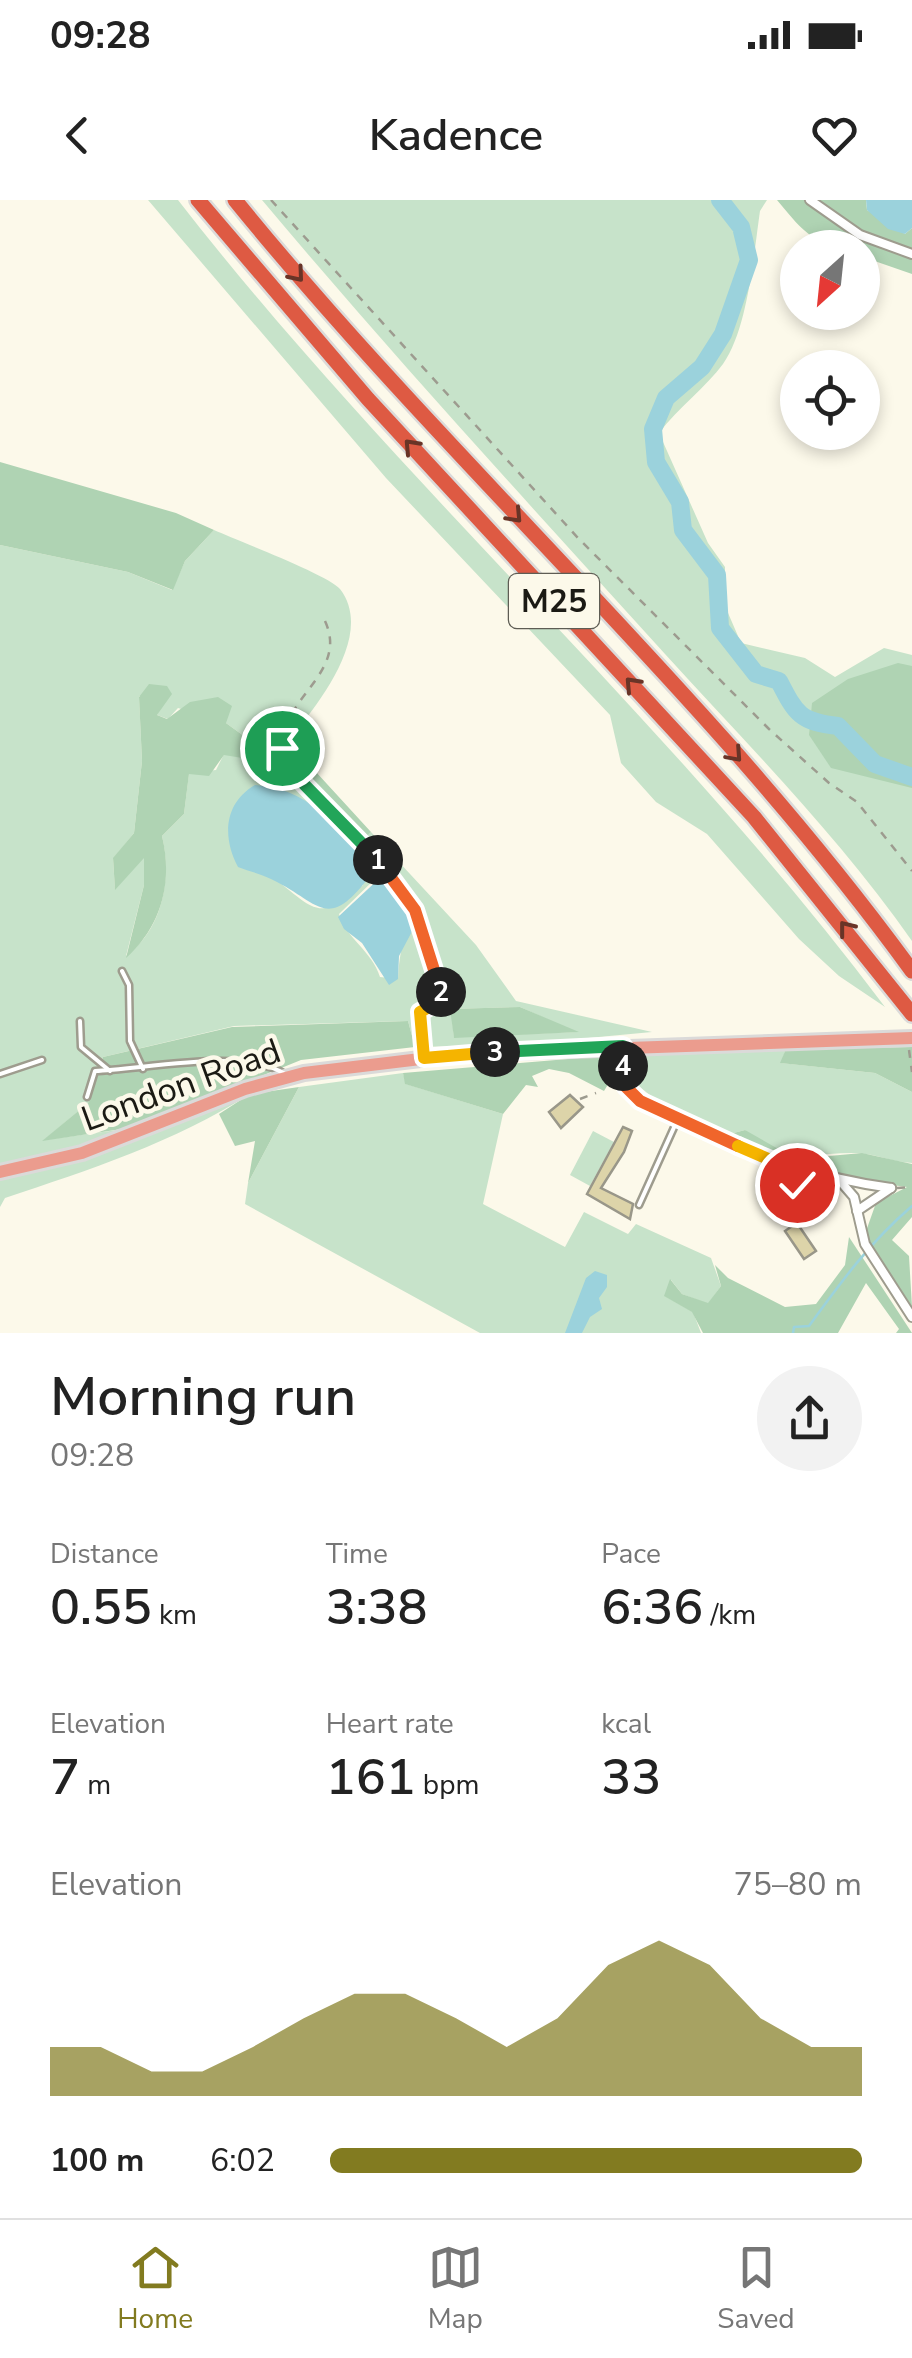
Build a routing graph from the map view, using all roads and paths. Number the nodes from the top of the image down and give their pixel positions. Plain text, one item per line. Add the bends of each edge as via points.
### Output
1 (198, 200) edge
2 (235, 200) edge
3 (271, 200) edge
4 (810, 200) edge
5 (912, 254) edge
6 (325, 621) dead end
7 (912, 871) edge
8 (122, 971) dead end
9 (912, 972) edge
10 (909, 1010) edge
11 (80, 1021) dead end
12 (910, 1038) edge
13 (623, 1046) junction
14 (424, 1058) junction
15 (42, 1060) dead end
16 (143, 1069) junction
17 (110, 1071) junction
18 (912, 1072) edge
19 (0, 1074) edge
20 (289, 1077) junction
21 (596, 1093) dead end
22 (86, 1097) dead end
23 (580, 1099) dead end
24 (677, 1120) junction
25 (787, 1167) junction
26 (0, 1172) edge
27 (840, 1182) junction
28 (912, 1187) edge
29 (890, 1188) junction
30 (639, 1204) dead end
31 (857, 1211) junction
32 (912, 1317) edge

10 -> 1 highway, M25 via 754,817 368,399
2 -> 9 highway, M25 via 387,378 774,800
3 - 7 path via 578,538 769,728 857,802
4 - 5 street via 860,235
6 - 14 path via 330,660 290,718 282,748 298,778 389,872 415,910 441,992 438,1002 420,1012
8 - 16 lane via 129,985 130,1041
11 - 17 lane via 82,1047
12 - 13 main road, London Road
12 - 18 path
13 - 14 main road, London Road
13 - 24 street via 626,1087
14 - 20 main road, London Road
15 - 19 lane
16 - 17 lane
16 - 20 lane via 236,1061 272,1066
17 - 22 lane via 92,1073
20 - 26 main road, London Road via 82,1154
21 - 23 path
24 - 25 street
24 - 30 lane
25 - 27 street
25 - 27 lane via 785,1174 813,1195
27 - 29 street
27 - 31 street
28 - 29 path
29 - 31 street
31 - 32 street via 865,1244

